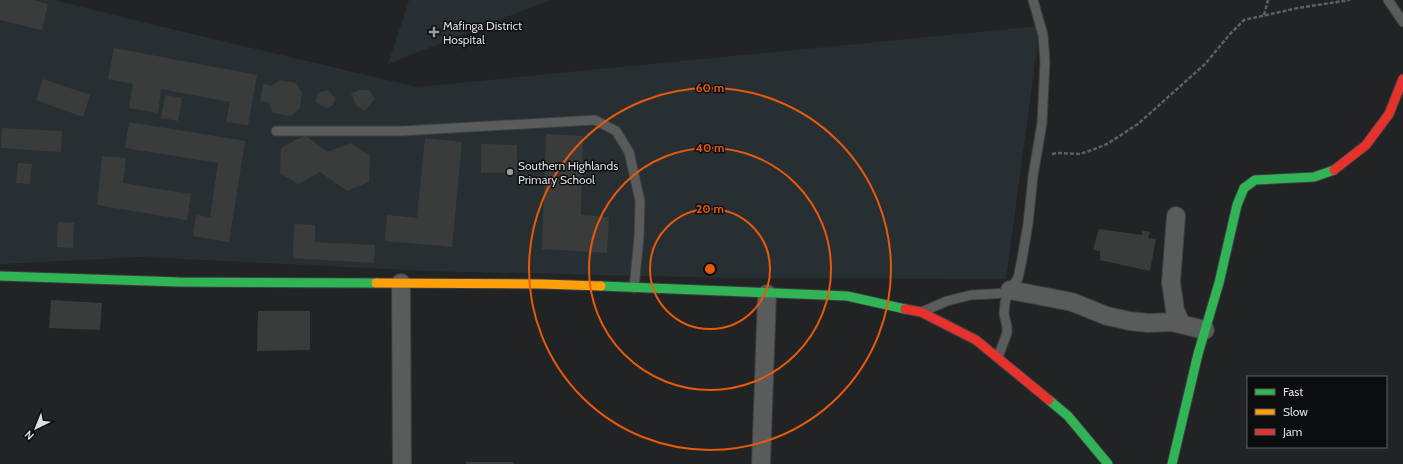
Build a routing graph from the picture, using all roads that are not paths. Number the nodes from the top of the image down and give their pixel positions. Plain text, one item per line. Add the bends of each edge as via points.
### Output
1 (1033, 0) edge
2 (1388, 0) edge
3 (1403, 22) edge
4 (1403, 79) edge
5 (276, 131) dead end
6 (1176, 216) dead end
7 (0, 276) edge
8 (401, 284) junction
9 (634, 288) junction
10 (1009, 291) junction
11 (767, 294) junction
12 (921, 312) junction
13 (1181, 324) junction
14 (1205, 330) junction
15 (998, 357) junction
16 (402, 464) edge
17 (761, 464) edge
18 (1108, 464) edge
19 (1172, 464) edge

1 - 10 lane via 1043,35 1045,61 1042,123 1022,259 1018,278
2 - 3 lane
4 - 14 street via 1389,114 1366,145 1335,170 1314,177 1255,180 1244,188 1237,205
5 - 9 lane via 401,131 595,120 616,131 629,152 640,201
6 - 13 street via 1171,282 1175,310
7 - 8 street via 179,282
8 - 9 street via 542,284
8 - 16 street
9 - 11 street
10 - 12 lane via 947,300
10 - 13 street via 1072,302 1107,316 1130,321
10 - 15 lane via 1004,314 1007,333
11 - 12 street via 847,296
11 - 17 street
12 - 15 street via 976,340
13 - 14 street
14 - 19 street
15 - 18 street via 1068,416

